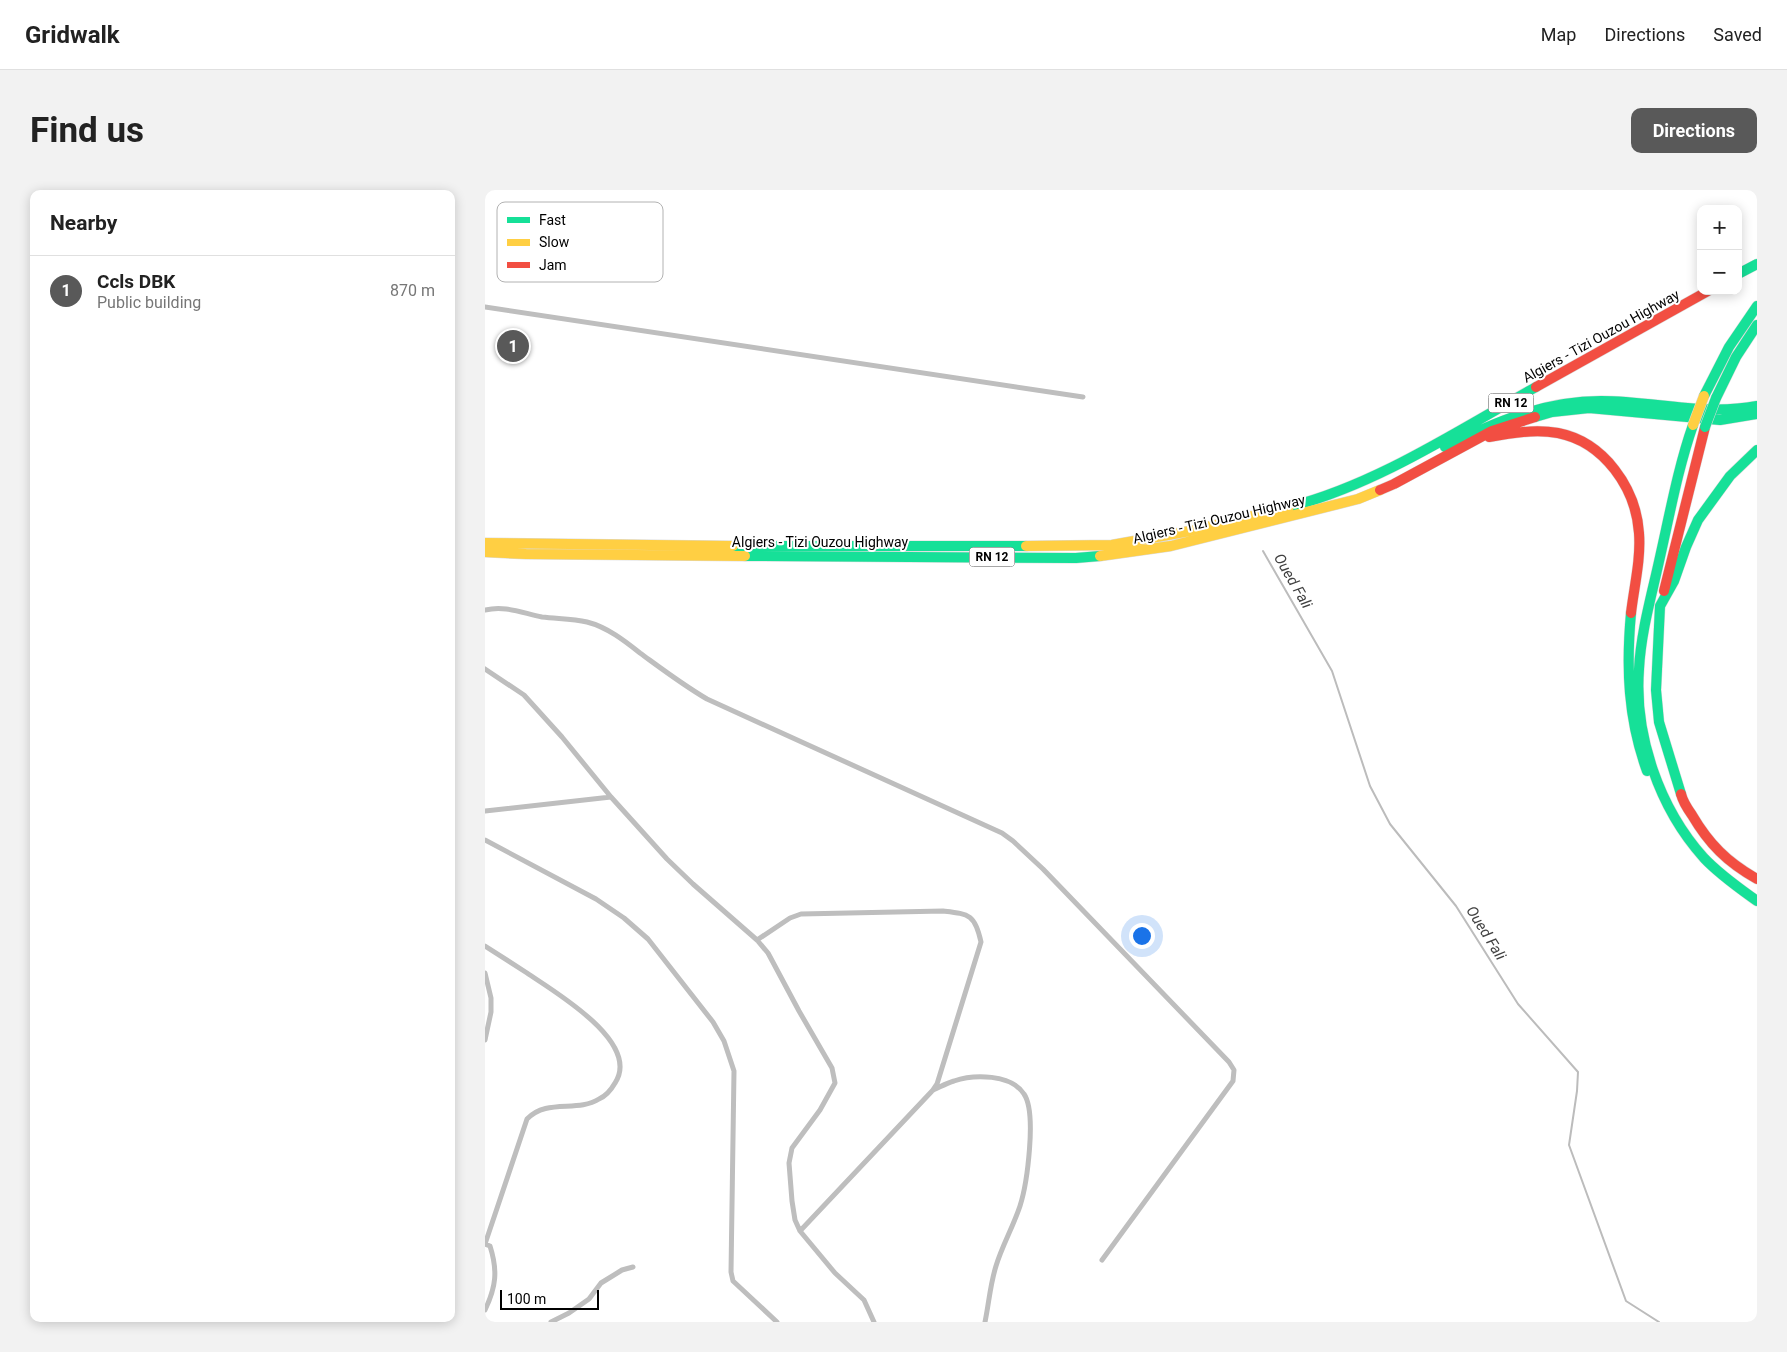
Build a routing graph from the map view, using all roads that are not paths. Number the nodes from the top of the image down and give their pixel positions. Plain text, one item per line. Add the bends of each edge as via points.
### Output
1 (1757, 264) edge
2 (1742, 272) edge
3 (1701, 295) edge
4 (1757, 306) edge
5 (485, 307) edge
6 (1757, 325) edge
7 (1083, 397) dead end
8 (1757, 406) edge
9 (1757, 414) edge
10 (1478, 439) junction
11 (1757, 450) edge
12 (1335, 493) junction
13 (485, 543) edge
14 (485, 554) edge
15 (1661, 606) junction
16 (485, 610) edge
17 (485, 670) edge
18 (1663, 795) junction
19 (611, 797) junction
20 (485, 811) edge
21 (485, 840) edge
22 (1757, 879) edge
23 (1757, 901) edge
24 (757, 940) junction
25 (485, 946) edge
26 (485, 973) edge
27 (485, 980) edge
28 (485, 1040) edge
29 (933, 1090) junction
30 (800, 1231) junction
31 (1102, 1260) dead end
32 (633, 1267) dead end
33 (485, 1310) edge
34 (551, 1322) edge
35 (777, 1322) edge
36 (874, 1322) edge
37 (985, 1322) edge

1 - 2 highway
3 - 12 highway, Algiers - Tizi Ouzou Highway / RN 12 via 1399,465
4 - 18 highway, bridge via 1724,355 1693,425 1682,458 1648,607 1638,684 1642,726
5 - 7 street
6 - 15 highway, bridge via 1715,398 1705,427
8 - 12 highway via 1721,412 1598,400 1539,407 1489,425 1370,484
9 - 10 highway, Algiers - Tizi Ouzou Highway / RN 12 via 1720,420 1576,409 1523,419
10 - 14 highway, Algiers - Tizi Ouzou Highway / RN 12 via 1395,484 1357,499 1171,546 1114,556
10 - 18 highway via 1531,432 1567,435 1599,454 1627,489 1638,523 1639,538 1629,634 1631,713 1646,768
11 - 15 highway via 1711,499 1698,520
12 - 13 highway, Algiers - Tizi Ouzou Highway / RN 12 via 1190,531 1111,545 813,547
15 - 22 highway via 1656,690 1659,722 1682,799 1704,835 1723,856
16 - 31 street via 509,609 588,622 604,628 707,699 1002,833 1043,869 1229,1062 1234,1070 1233,1081
17 - 19 street via 524,695
18 - 23 highway via 1697,850
19 - 20 street
19 - 24 street via 667,859
21 - 35 street via 596,899 624,918 649,939 713,1022 724,1041 734,1071 731,1272 733,1281
24 - 29 street via 801,914 943,911 965,914 977,925 981,942
24 - 30 street via 768,953 832,1068 835,1083 821,1110 792,1148 789,1163 792,1201
25 - 33 street via 589,1016 614,1048 620,1062 618,1080 600,1099 538,1110 527,1119 485,1244 489,1246 495,1269 495,1286
26 - 27 street
27 - 28 street via 491,998
29 - 30 street
29 - 37 street via 955,1080 998,1077 1024,1093 1028,1104 1026,1179 1020,1206 996,1263
30 - 36 street via 835,1273 864,1300
32 - 34 street via 601,1283 589,1299

